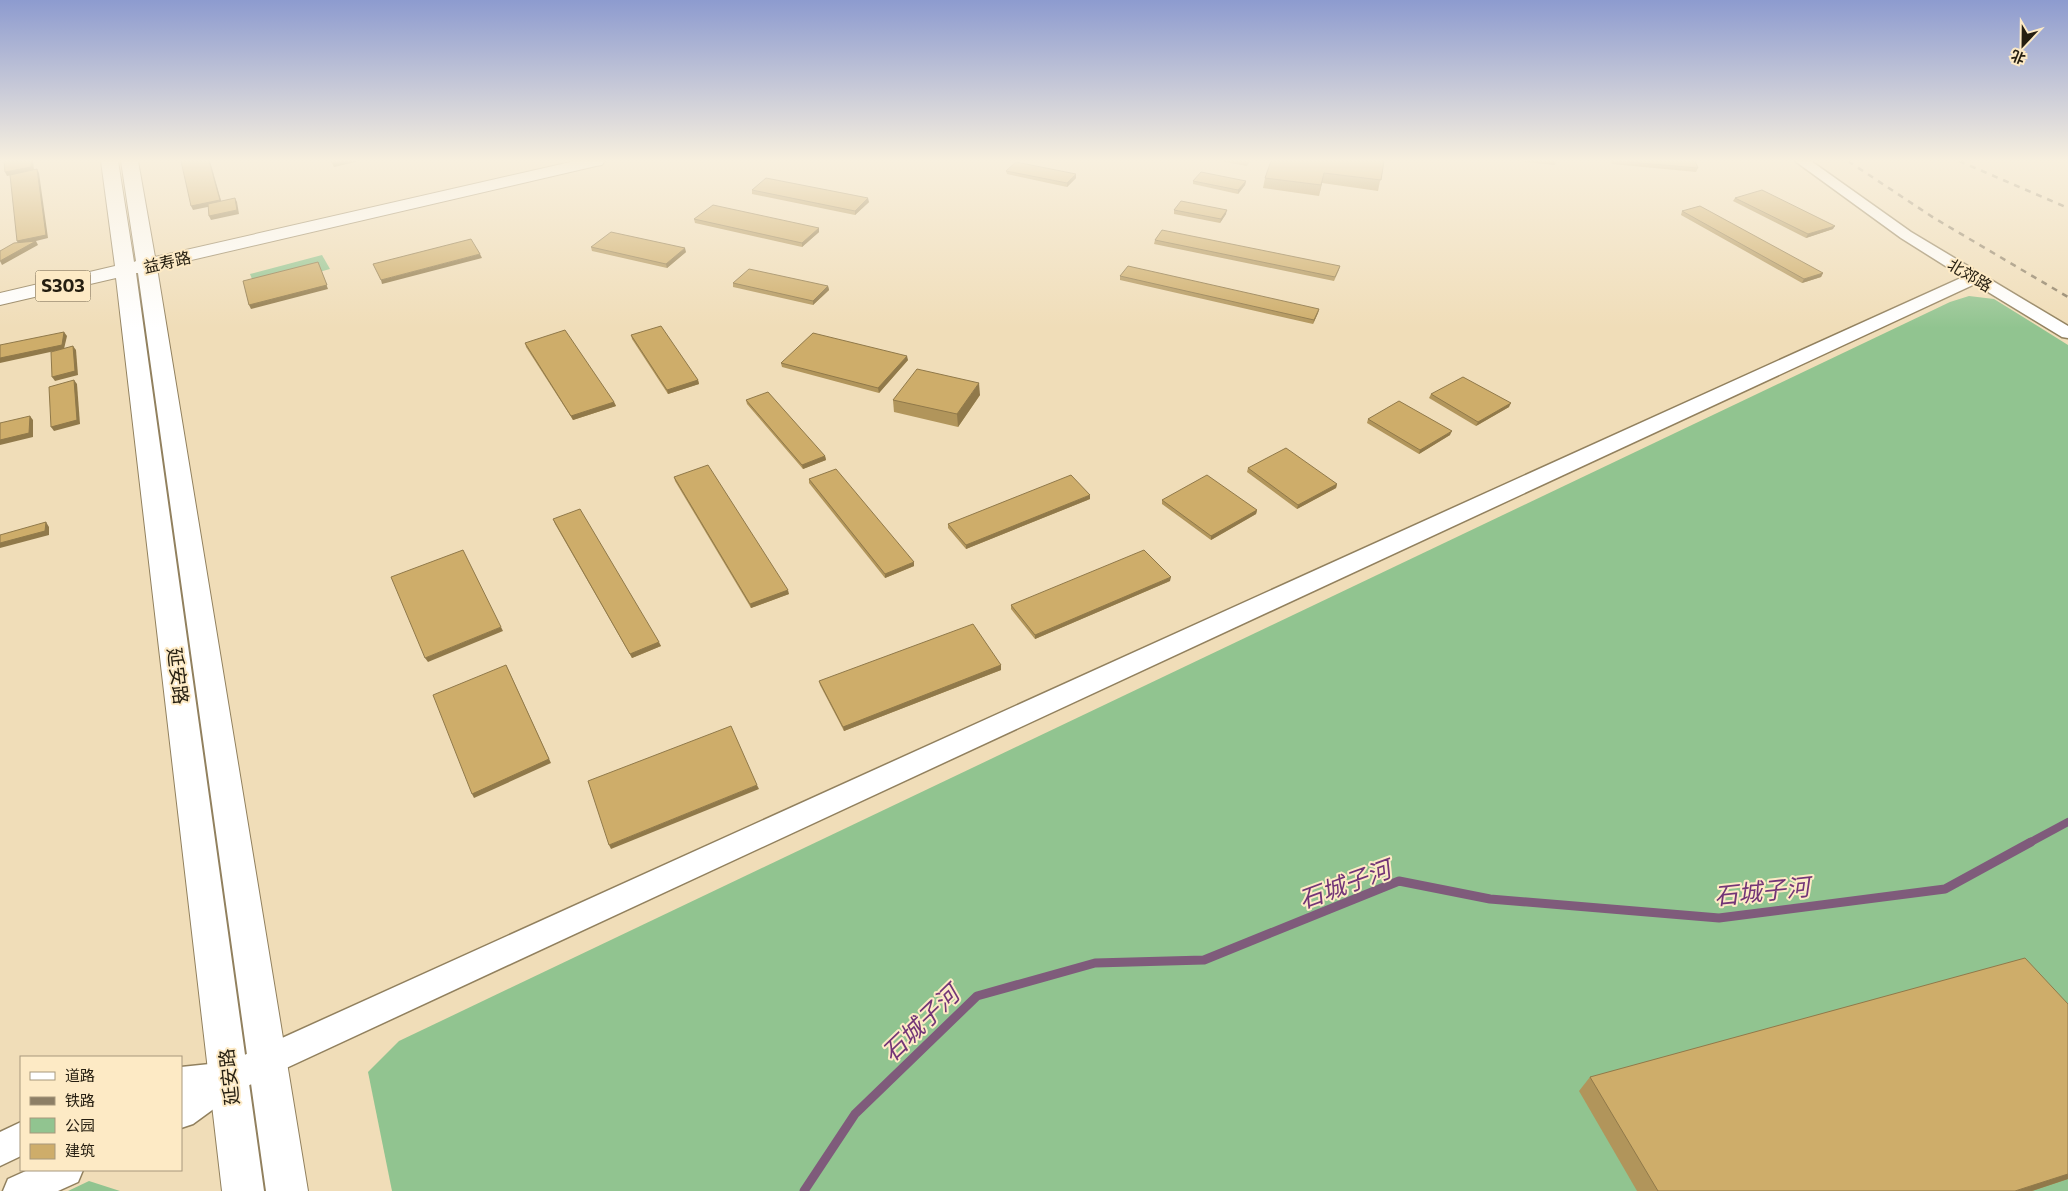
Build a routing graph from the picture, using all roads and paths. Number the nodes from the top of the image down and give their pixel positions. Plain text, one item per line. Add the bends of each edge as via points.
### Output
1 (123, 217) edge
2 (132, 217) edge
3 (316, 217) edge
4 (345, 217) edge
5 (1880, 217) edge
6 (135, 263) junction
7 (1974, 278) junction
8 (0, 285) edge
9 (0, 299) edge
10 (2068, 334) edge
11 (266, 1061) junction
12 (230, 1078) junction
13 (182, 1083) edge
14 (182, 1111) edge
15 (20, 1139) edge
16 (0, 1148) edge
17 (64, 1171) edge
18 (20, 1191) edge
19 (242, 1191) edge
20 (287, 1191) edge

1 - 6 main road, 延安路
2 - 6 main road
3 - 6 main road, 益寿路 / S303
4 - 6 main road, 益寿路 / S303
5 - 7 street, 北郊路
6 - 8 main road, 益寿路 / S303
6 - 9 main road, 益寿路 / S303
6 - 11 main road
6 - 12 main road, 延安路
7 - 10 street, 北郊路
7 - 11 street
11 - 12 street
11 - 20 main road
12 - 13 street
12 - 14 street
12 - 19 main road, 延安路
15 - 16 street
17 - 18 street

